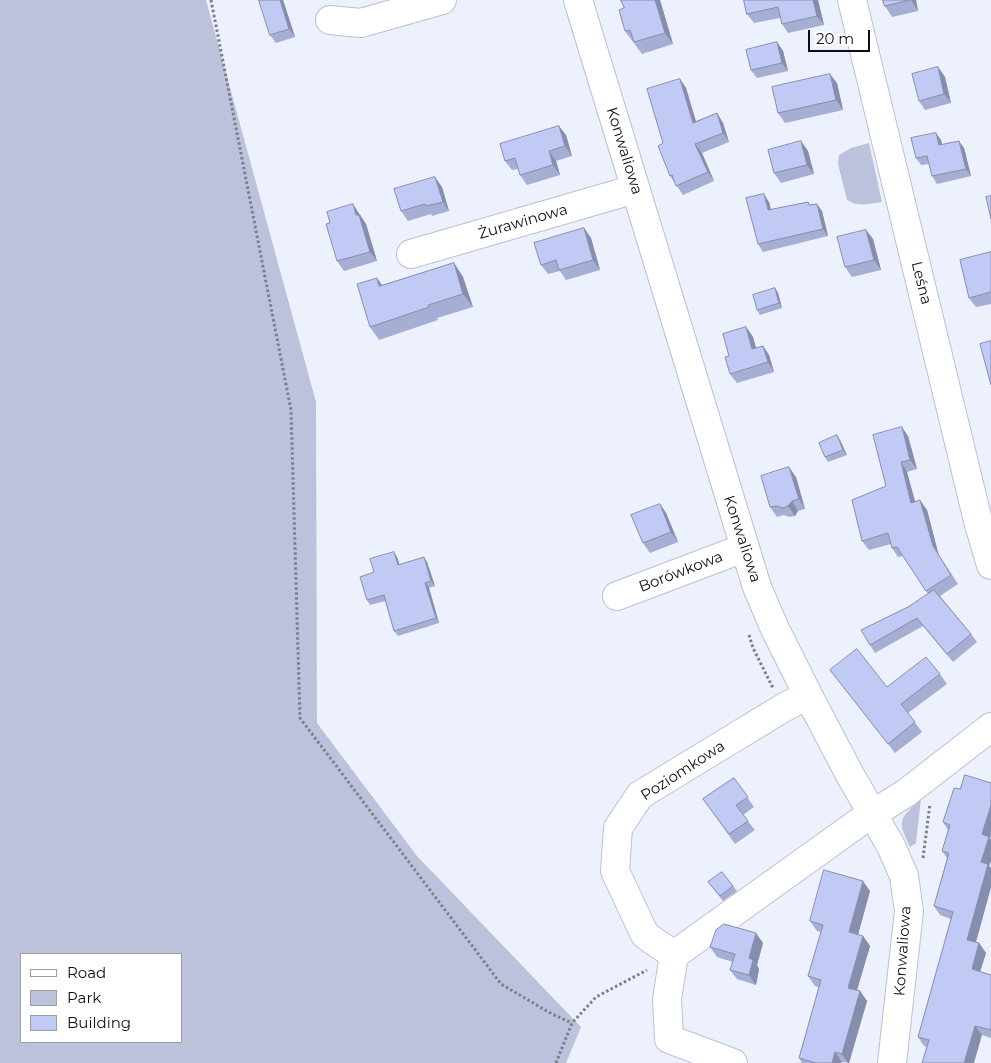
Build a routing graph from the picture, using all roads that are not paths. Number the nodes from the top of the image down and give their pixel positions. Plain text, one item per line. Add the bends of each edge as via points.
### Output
1 (442, 0) edge
2 (578, 0) edge
3 (852, 0) edge
4 (330, 20) dead end
5 (635, 189) junction
6 (411, 254) dead end
7 (744, 548) junction
8 (991, 565) edge
9 (617, 596) dead end
10 (808, 695) junction
11 (991, 727) edge
12 (873, 813) junction
13 (674, 955) junction
14 (733, 1063) edge
15 (892, 1063) edge

1 - 4 street via 361,22
2 - 5 street, Konwaliowa
3 - 8 street, Leśna
5 - 6 street, Żurawinowa
5 - 7 street, Konwaliowa
7 - 9 street, Borówkowa
7 - 10 street, Konwaliowa via 775,630
10 - 12 street, Konwaliowa
10 - 13 street, Poziomkowa via 640,795 618,828 615,871 644,935
11 - 12 street
12 - 13 street
12 - 15 street, Konwaliowa via 904,876 909,911
13 - 14 street via 667,999 669,1040

